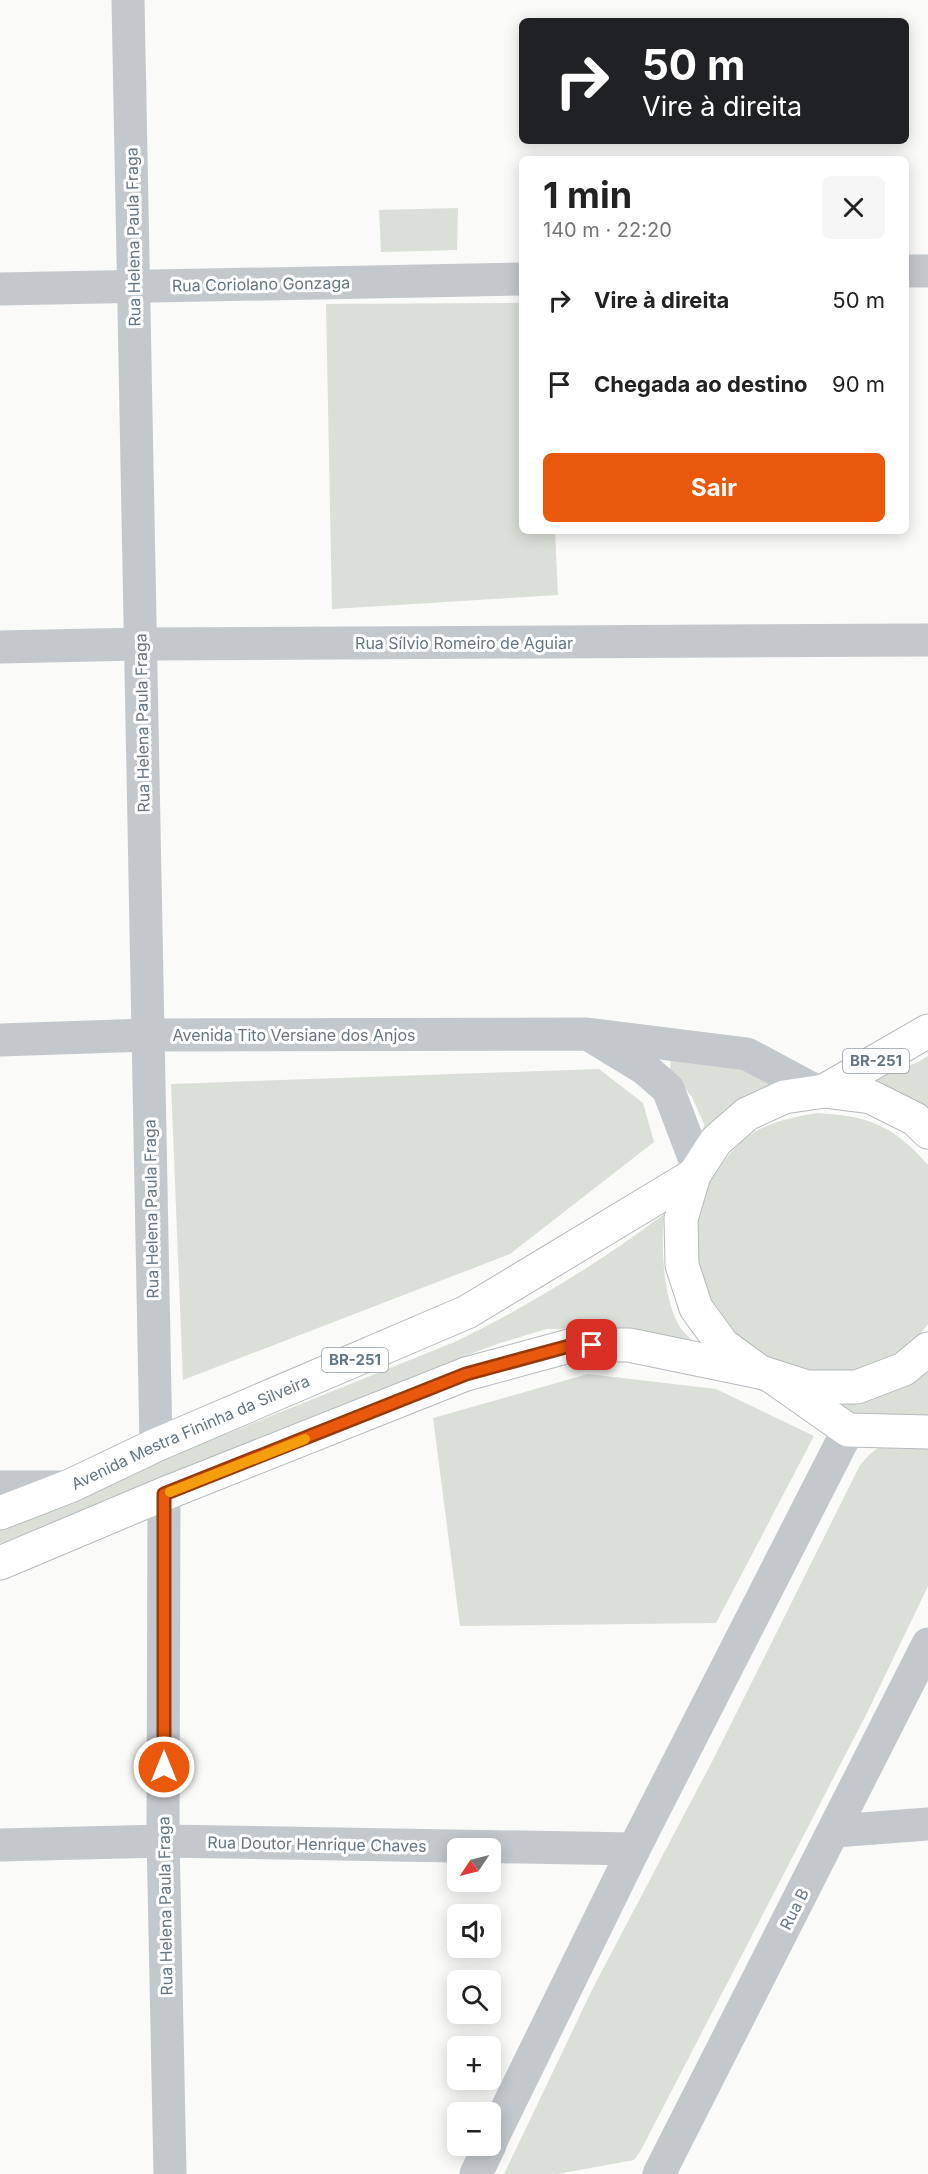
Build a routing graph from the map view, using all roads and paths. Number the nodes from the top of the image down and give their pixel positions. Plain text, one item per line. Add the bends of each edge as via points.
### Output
1 (128, 0) edge
2 (909, 271) edge
3 (928, 271) edge
4 (519, 279) edge
5 (134, 287) junction
6 (0, 290) edge
7 (928, 640) edge
8 (141, 644) junction
9 (0, 647) edge
10 (928, 1031) edge
11 (588, 1034) junction
12 (148, 1035) junction
13 (0, 1040) edge
14 (821, 1091) junction
15 (928, 1132) edge
16 (696, 1172) junction
17 (928, 1348) edge
18 (765, 1374) junction
19 (848, 1430) junction
20 (928, 1432) edge
21 (156, 1445) junction
22 (70, 1486) junction
23 (0, 1487) edge
24 (164, 1494) junction
25 (0, 1514) edge
26 (0, 1563) edge
27 (928, 1644) edge
28 (928, 1824) edge
29 (835, 1830) junction
30 (164, 1841) junction
31 (0, 1845) edge
32 (633, 1849) junction
33 (501, 2121) edge
34 (484, 2156) edge
35 (170, 2174) edge
36 (476, 2174) edge
37 (660, 2174) edge

1 - 5 street, Rua Helena Paula Fraga
2 - 3 street
4 - 5 street, Rua Coriolano Gonzaga
5 - 6 street, Rua Coriolano Gonzaga
5 - 8 street, Rua Helena Paula Fraga
7 - 8 street, Rua Sílvio Romeiro de Aguiar
8 - 9 street, Rua Sílvio Romeiro de Aguiar
8 - 12 street, Rua Helena Paula Fraga
10 - 14 main road, BR-251
11 - 12 street, Avenida Tito Versiane dos Anjos
11 - 14 street, Avenida Tito Versiane dos Anjos via 747,1054
11 - 16 street via 645,1069 668,1089
12 - 13 street, Avenida Tito Versiane dos Anjos
12 - 21 street, Rua Helena Paula Fraga
14 - 15 main road via 871,1097 915,1119
14 - 16 main road via 784,1097 747,1114 716,1141
16 - 18 main road via 681,1219 682,1264 692,1297 723,1345
16 - 21 main road, Avenida Mestra Fininha da Silveira / BR-251 via 467,1312
17 - 18 main road via 904,1369 857,1387 807,1387
18 - 19 main road
18 - 24 main road via 629,1345 573,1345 466,1374
19 - 20 main road
19 - 32 street
21 - 22 main road, Avenida Mestra Fininha da Silveira / BR-251
22 - 23 street
22 - 25 main road, Avenida Mestra Fininha da Silveira / BR-251
24 - 26 main road
24 - 30 street, Rua Helena Paula Fraga
27 - 29 street, Rua B
28 - 29 street
29 - 37 street, Rua B
30 - 31 street, Rua Doutor Henrique Chaves
30 - 32 street, Rua Doutor Henrique Chaves
30 - 35 street, Rua Helena Paula Fraga
32 - 33 street
34 - 36 street

